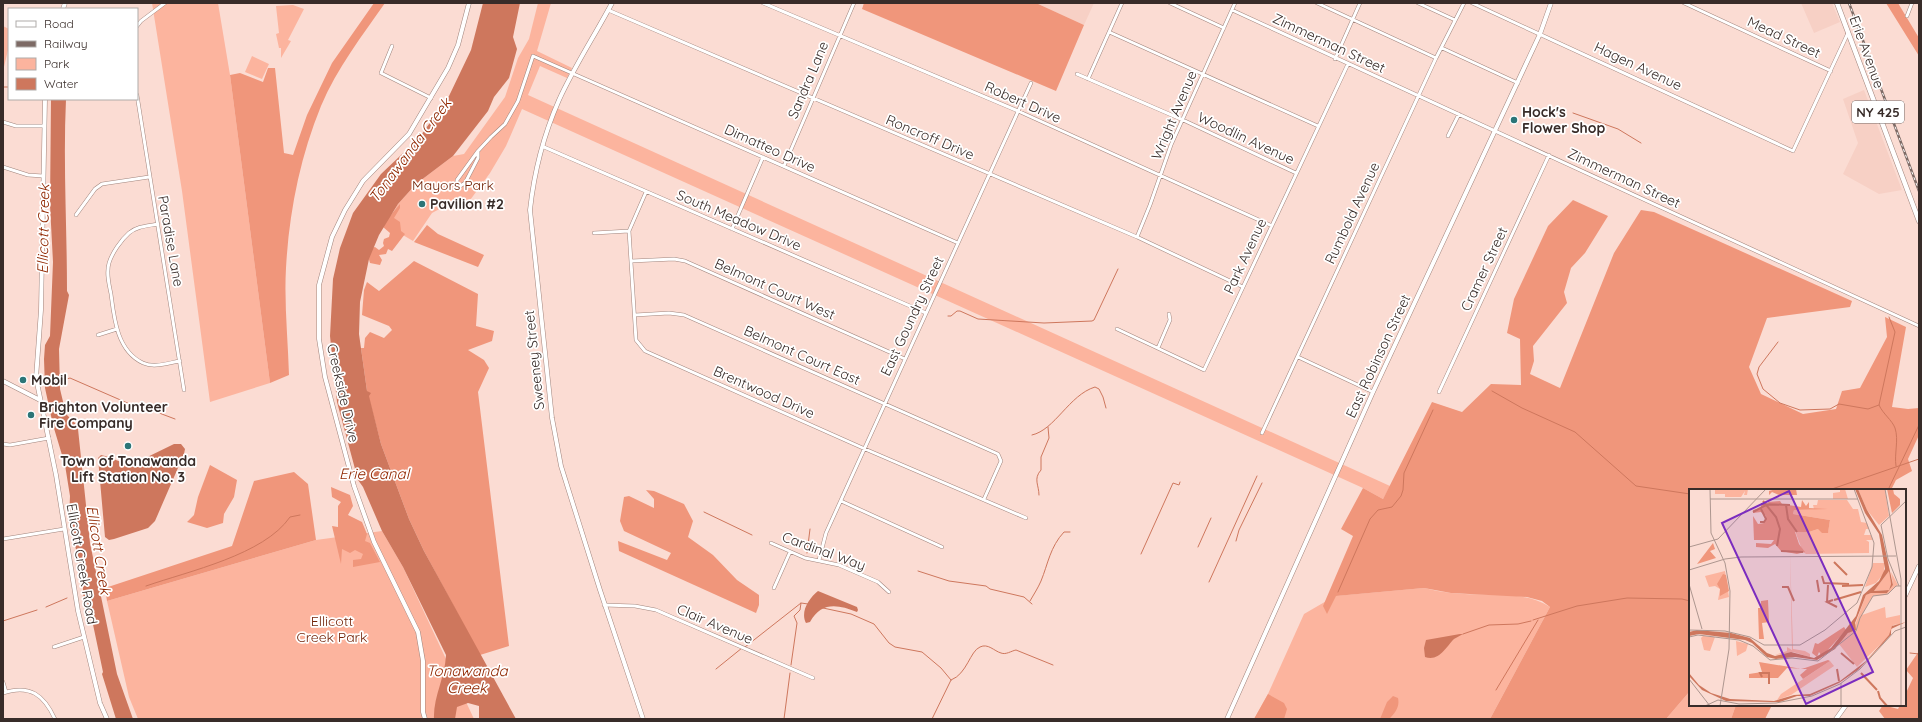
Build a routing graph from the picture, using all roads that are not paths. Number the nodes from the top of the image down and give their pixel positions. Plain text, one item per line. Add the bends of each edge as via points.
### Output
1 (165, 3) edge
2 (469, 3) edge
3 (612, 3) edge
4 (763, 3) edge
5 (854, 3) edge
6 (1122, 3) edge
7 (1170, 3) edge
8 (1236, 3) edge
9 (1317, 3) edge
10 (1360, 3) edge
11 (1418, 3) edge
12 (1464, 3) edge
13 (1472, 3) edge
14 (1550, 3) edge
15 (1684, 3) edge
16 (1837, 3) edge
17 (1912, 3) edge
18 (608, 10) junction
19 (1232, 10) junction
20 (1907, 16) dead end
21 (1353, 19) junction
22 (1456, 20) junction
23 (138, 25) edge
24 (1224, 28) junction
25 (1109, 32) junction
26 (1848, 33) junction
27 (1540, 34) junction
28 (839, 36) junction
29 (392, 46) dead end
30 (1442, 48) junction
31 (1436, 58) junction
32 (1335, 59) junction
33 (1348, 64) junction
34 (1831, 70) junction
35 (573, 74) junction
36 (1077, 74) dead end
37 (1203, 74) junction
38 (1088, 79) junction
39 (1031, 83) dead end
40 (1518, 83) junction
41 (1419, 96) junction
42 (431, 98) junction
43 (812, 99) junction
44 (45, 100) edge
45 (138, 100) edge
46 (1018, 111) junction
47 (1459, 114) junction
48 (1183, 120) junction
49 (3, 122) edge
50 (44, 126) junction
51 (1318, 126) junction
52 (1495, 131) junction
53 (1448, 136) dead end
54 (544, 147) junction
55 (478, 151) junction
56 (1549, 155) junction
57 (763, 157) junction
58 (784, 166) junction
59 (3, 167) edge
60 (1296, 173) junction
61 (989, 174) junction
62 (1161, 175) junction
63 (43, 176) junction
64 (149, 177) junction
65 (646, 192) junction
66 (76, 215) dead end
67 (1919, 221) edge
68 (158, 224) junction
69 (1272, 226) junction
70 (732, 229) junction
71 (629, 231) junction
72 (594, 233) dead end
73 (1137, 237) junction
74 (958, 243) junction
75 (631, 261) junction
76 (1243, 287) junction
77 (926, 313) junction
78 (1169, 314) dead end
79 (635, 315) junction
80 (1919, 326) edge
81 (1117, 329) dead end
82 (117, 330) junction
83 (98, 335) dead end
84 (1158, 348) junction
85 (1298, 357) junction
86 (905, 359) junction
87 (180, 361) junction
88 (3, 381) edge
89 (184, 390) dead end
90 (1373, 392) junction
91 (1439, 392) dead end
92 (40, 400) junction
93 (885, 403) junction
94 (1262, 433) dead end
95 (49, 438) junction
96 (3, 444) edge
97 (865, 449) junction
98 (984, 499) junction
99 (841, 501) junction
100 (1026, 518) dead end
101 (64, 529) junction
102 (3, 539) edge
103 (771, 543) dead end
104 (942, 547) dead end
105 (790, 552) junction
106 (819, 560) junction
107 (1919, 566) edge
108 (774, 588) dead end
109 (890, 592) dead end
110 (1906, 594) edge
111 (604, 605) junction
112 (84, 636) junction
113 (54, 647) dead end
114 (813, 678) dead end
115 (3, 682) edge
116 (5, 692) edge
117 (1845, 706) edge
118 (55, 719) edge
119 (107, 719) edge
120 (425, 719) edge
121 (643, 719) edge
122 (1227, 719) edge
123 (1836, 719) edge

1 - 23 street
2 - 42 street, Creekside Drive via 455,54
3 - 18 street, Sweeney Street
4 - 28 street, Robert Drive
5 - 28 street, Sandra Lane
6 - 25 street
7 - 24 street
8 - 19 street, Wright Avenue
9 - 21 street
10 - 21 street
11 - 22 street
12 - 22 street, Rumbold Avenue
13 - 27 street, Hagen Avenue
14 - 27 street, East Robinson Street
15 - 34 street, Mead Street
16 - 26 main road, Erie Avenue / NY 425
17 - 20 street
18 - 35 street, Sweeney Street
18 - 43 street, Roncroff Drive
19 - 24 street, Wright Avenue
19 - 32 street, Zimmerman Street
21 - 31 street
21 - 32 street
22 - 30 street, Rumbold Avenue
24 - 37 street, Wright Avenue
25 - 37 street
25 - 38 street
26 - 34 street
26 - 67 main road, Erie Avenue / NY 425
27 - 34 street, Hagen Avenue via 1793,151
27 - 40 street, East Robinson Street
28 - 43 street, Sandra Lane
28 - 46 street, Robert Drive
29 - 42 street via 381,73
30 - 31 street, Rumbold Avenue
30 - 40 street
31 - 41 street, Rumbold Avenue
32 - 33 street, Zimmerman Street
33 - 41 street, Zimmerman Street
33 - 51 street, Park Avenue
35 - 54 street, Sweeney Street via 559,100
35 - 55 street, Dimatteo Drive via 533,56 518,101 504,124
35 - 57 street, Dimatteo Drive
36 - 38 street, Woodlin Avenue
37 - 48 street, Wright Avenue
37 - 51 street
38 - 48 street, Woodlin Avenue
39 - 46 street, East Goundry Street
40 - 52 street, East Robinson Street
41 - 47 street, Zimmerman Street
41 - 85 street, Rumbold Avenue
42 - 120 street, Creekside Drive via 409,134 363,181 345,210 332,237 319,285 319,339 325,377 354,486 374,542 418,632 423,661
43 - 58 street, Sandra Lane
43 - 61 street, Roncroff Drive
44 - 50 street, Ellicott Creek Road
45 - 64 street, Paradise Lane
46 - 61 street, East Goundry Street
46 - 62 street, Robert Drive
47 - 52 street, Zimmerman Street
47 - 53 street
48 - 60 street, Woodlin Avenue
48 - 62 street, Wright Avenue
49 - 50 street via 16,126
50 - 63 street, Ellicott Creek Road
51 - 60 street, Park Avenue
52 - 56 street, Zimmerman Street
52 - 90 street, East Robinson Street
54 - 65 street, South Meadow Drive
54 - 111 street, Sweeney Street via 532,185 530,210 552,418 561,466
55 - 55 street via 478,158 465,183 457,188 457,180
56 - 80 street, Zimmerman Street
56 - 91 street, Cramer Street
57 - 58 street, Dimatteo Drive
57 - 70 street
58 - 74 street, Dimatteo Drive
59 - 63 street via 28,175
60 - 69 street, Park Avenue
61 - 73 street, Roncroff Drive
61 - 74 street, East Goundry Street
62 - 69 street, Robert Drive
62 - 73 street, Wright Avenue
63 - 92 street, Ellicott Creek Road via 41,310 36,370
64 - 66 street via 102,184 95,189
64 - 68 street, Paradise Lane
65 - 70 street, South Meadow Drive
65 - 71 street, Brentwood Drive
68 - 82 street via 139,227 130,232 110,259 108,275
68 - 87 street, Paradise Lane
69 - 76 street, Park Avenue
70 - 77 street, South Meadow Drive
71 - 72 street
71 - 75 street, Brentwood Drive
73 - 76 street, Roncroff Drive
74 - 77 street, East Goundry Street
75 - 79 street, Brentwood Drive
75 - 86 street, Belmont Court West via 685,261
76 - 84 street, Park Avenue via 1204,370
77 - 86 street, East Goundry Street
78 - 84 street via 1170,320
79 - 93 street, Belmont Court East via 684,315
79 - 97 street, Brentwood Drive via 636,340 645,351
81 - 84 street, Park Avenue
82 - 83 street
82 - 87 street via 128,350 141,362 155,365
85 - 90 street
85 - 94 street, Rumbold Avenue
86 - 93 street, East Goundry Street
87 - 89 street, Paradise Lane
88 - 92 street
90 - 122 street, East Robinson Street
92 - 95 street, Ellicott Creek Road
93 - 97 street, East Goundry Street
93 - 98 street, Belmont Court East via 998,454 1001,461
95 - 96 street
95 - 101 street, Ellicott Creek Road
97 - 98 street, Brentwood Drive
97 - 99 street, East Goundry Street
98 - 100 street, Brentwood Drive
99 - 104 street
99 - 106 street, East Goundry Street via 824,538
101 - 102 street
101 - 112 street, Ellicott Creek Road
103 - 105 street, Cardinal Way
105 - 106 street, Cardinal Way
105 - 108 street
106 - 109 street, Cardinal Way via 878,582
107 - 110 street
111 - 114 street, Clair Avenue via 656,610
111 - 121 street, Sweeney Street
112 - 113 street
112 - 119 street, Ellicott Creek Road via 100,703
115 - 116 street
116 - 118 street via 20,690 36,694 47,704
117 - 123 street

